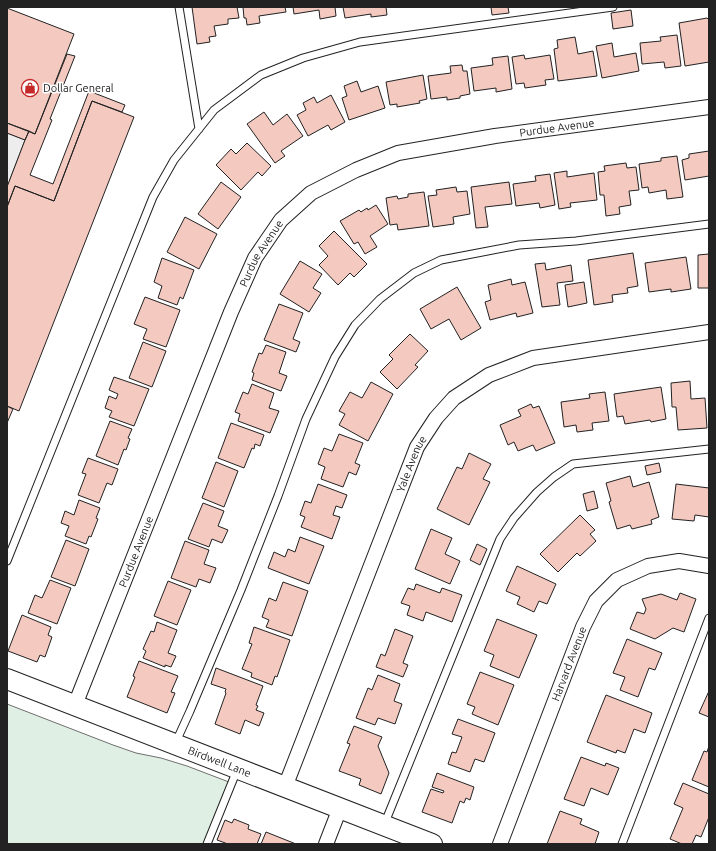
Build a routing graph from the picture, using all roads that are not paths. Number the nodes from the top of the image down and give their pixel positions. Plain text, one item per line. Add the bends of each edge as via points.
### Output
1 (179, 7) edge
2 (612, 7) edge
3 (709, 107) edge
4 (199, 129) junction
5 (709, 224) edge
6 (709, 332) edge
7 (709, 449) edge
8 (7, 561) edge
9 (709, 566) edge
10 (709, 618) edge
11 (7, 679) edge
12 (74, 705) junction
13 (175, 744) junction
14 (238, 768) junction
15 (285, 787) junction
16 (340, 808) junction
17 (383, 825) junction
18 (208, 844) edge
19 (326, 844) edge
20 (432, 844) edge
21 (500, 844) edge
22 (622, 844) edge

1 - 4 lane
2 - 4 lane via 360,42 303,58 261,75 214,110
3 - 12 street, Purdue Avenue via 495,136 398,153 356,170 311,194 281,220 255,258 231,312
4 - 8 lane via 174,160 153,197
5 - 13 lane via 576,241 519,245 441,260 414,273 380,299 355,325 334,357 306,419 241,590
6 - 15 street, Yale Avenue via 533,358 489,376 454,398 436,418 417,447
7 - 17 lane via 573,464 537,492 514,518 500,539
9 - 21 street, Harvard Avenue via 679,561 648,566 617,580 596,601 583,627
10 - 22 lane
11 - 12 main road, Birdwell Lane
12 - 13 main road, Birdwell Lane
13 - 14 main road, Birdwell Lane
14 - 15 main road, Birdwell Lane
14 - 18 lane
15 - 16 main road, Birdwell Lane
16 - 17 main road, Birdwell Lane
16 - 19 street
17 - 20 main road, Birdwell Lane

